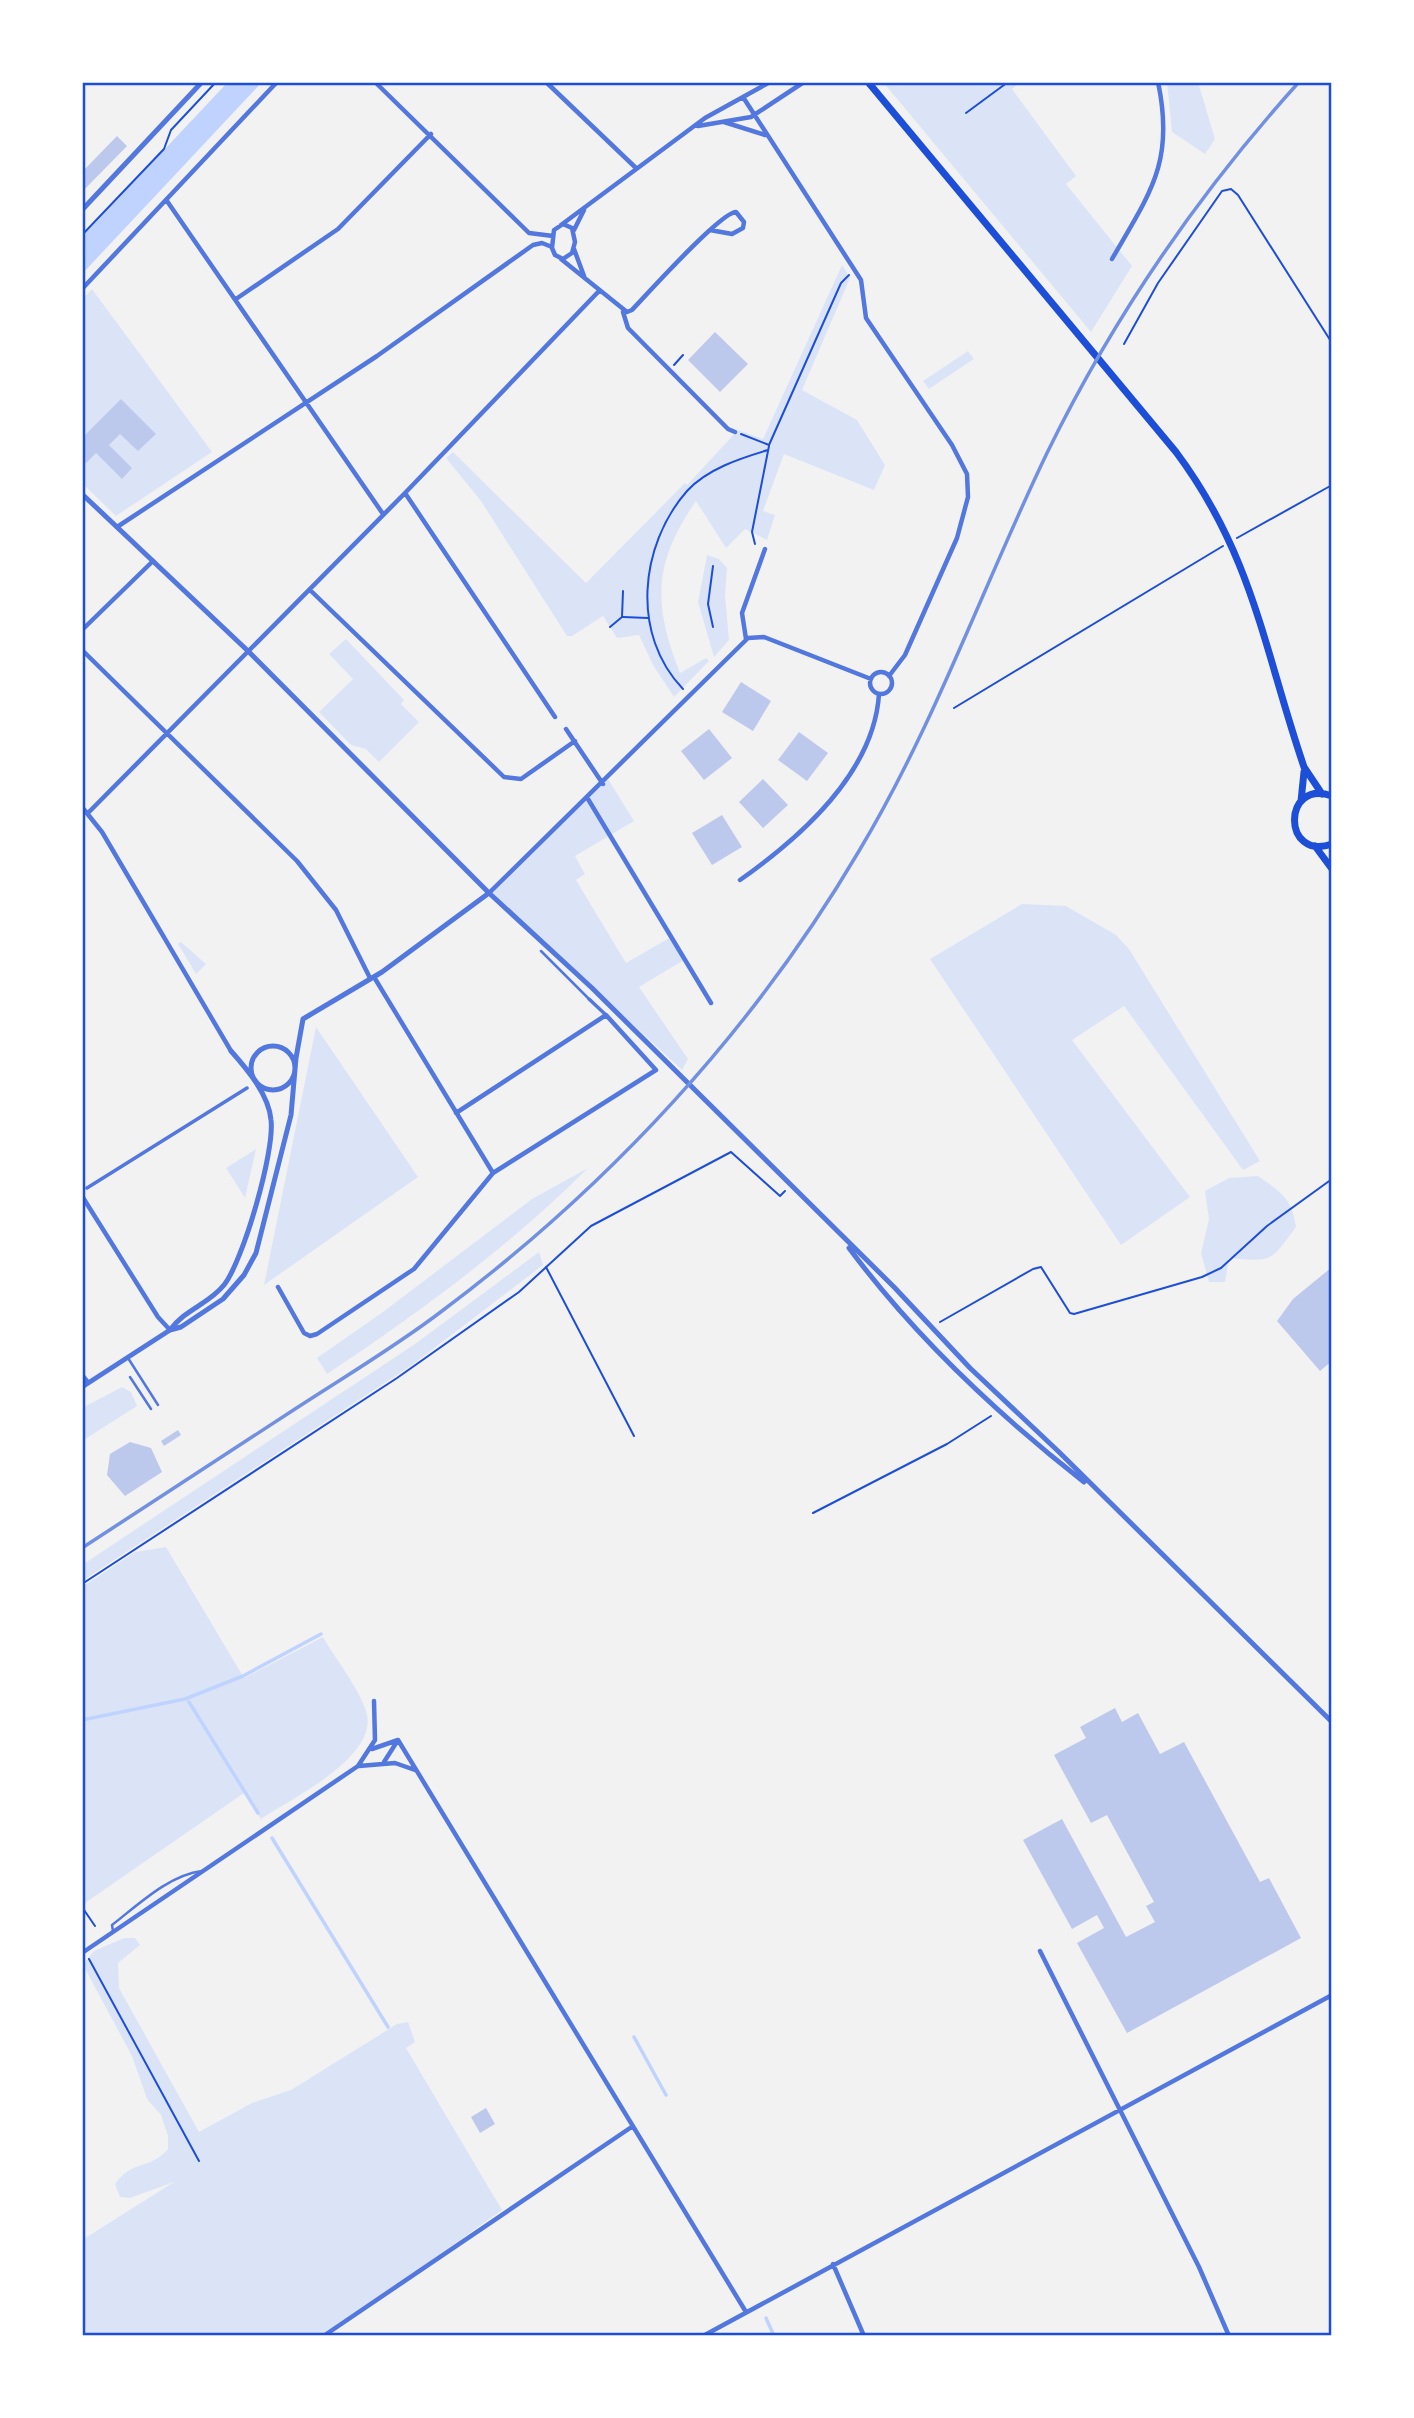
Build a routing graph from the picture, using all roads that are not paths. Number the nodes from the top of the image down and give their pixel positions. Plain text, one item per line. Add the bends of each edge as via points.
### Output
1 (202, 82) edge
2 (276, 82) edge
3 (375, 82) edge
4 (546, 82) edge
5 (770, 82) edge
6 (804, 82) edge
7 (868, 82) edge
8 (1158, 82) edge
9 (743, 97) junction
10 (753, 115) junction
11 (720, 120) junction
12 (694, 128) junction
13 (431, 134) junction
14 (766, 135) junction
15 (636, 168) junction
16 (167, 201) junction
17 (584, 209) junction
18 (82, 210) edge
19 (561, 225) junction
20 (710, 230) junction
21 (574, 233) junction
22 (553, 236) junction
23 (574, 246) junction
24 (552, 247) junction
25 (561, 259) junction
26 (1112, 259) dead end
27 (585, 277) junction
28 (82, 289) edge
29 (599, 291) junction
30 (236, 299) junction
31 (623, 312) junction
32 (306, 403) junction
33 (735, 432) road end
34 (404, 493) junction
35 (82, 494) edge
36 (383, 514) junction
37 (117, 527) junction
38 (765, 549) dead end
39 (153, 561) junction
40 (310, 590) junction
41 (82, 630) edge
42 (746, 639) junction
43 (82, 650) edge
44 (248, 651) junction
45 (889, 676) junction
46 (871, 680) junction
47 (879, 694) junction
48 (555, 717) dead end
49 (566, 729) dead end
50 (167, 733) junction
51 (575, 741) junction
52 (1302, 761) junction
53 (603, 784) junction
54 (1322, 794) junction
55 (1332, 796) edge
56 (588, 799) junction
57 (1301, 801) junction
58 (82, 807) edge
59 (88, 813) junction
60 (1332, 844) edge
61 (1314, 846) junction
62 (1332, 869) edge
63 (740, 880) dead end
64 (489, 893) junction
65 (541, 951) dead end
66 (568, 965) junction
67 (561, 971) junction
68 (372, 978) junction
69 (589, 999) joint
70 (711, 1003) dead end
71 (606, 1016) junction
72 (231, 1051) joint
73 (295, 1068) junction
74 (253, 1078) junction
75 (247, 1088) dead end
76 (456, 1113) junction
77 (493, 1173) junction
78 (86, 1188) dead end
79 (82, 1196) edge
80 (838, 1233) junction
81 (278, 1287) dead end
82 (170, 1330) junction
83 (128, 1358) junction
84 (82, 1375) edge
85 (130, 1377) dead end
86 (85, 1385) edge
87 (158, 1405) dead end
88 (151, 1409) dead end
89 (1098, 1493) junction
90 (374, 1700) dead end
91 (1332, 1722) edge
92 (398, 1740) junction
93 (371, 1750) junction
94 (384, 1763) junction
95 (358, 1766) junction
96 (416, 1770) junction
97 (1040, 1951) dead end
98 (83, 1952) edge
99 (1332, 1995) edge
100 (1120, 2109) junction
101 (633, 2126) junction
102 (833, 2264) junction
103 (746, 2312) junction
104 (326, 2336) edge
105 (703, 2336) edge
106 (864, 2336) edge
107 (1229, 2336) edge

1 - 18 street
2 - 16 street
3 - 13 street
4 - 15 street
5 - 9 street
6 - 10 street
7 - 52 main road via 1191,472 1231,541 1252,593
8 - 26 street via 1166,123 1161,162
9 - 10 street
9 - 12 street
10 - 11 street
10 - 14 street
11 - 12 street
11 - 14 street
12 - 15 street
13 - 22 street via 529,233
13 - 30 street via 338,229
14 - 45 street via 855,270 864,287 866,318 964,466 968,485 965,517 905,655
15 - 17 street
16 - 28 street
16 - 30 street
17 - 19 street
17 - 21 street
19 - 21 street via 570,226
19 - 22 street
20 - 20 street via 732,234 743,228 744,222 730,212
20 - 31 street via 632,310
21 - 23 street
22 - 24 street
23 - 25 street via 570,256
23 - 27 street
24 - 25 street
24 - 32 street via 533,245
25 - 27 street
27 - 29 street
29 - 31 street
29 - 34 street
30 - 32 street
31 - 33 street via 628,328
32 - 36 street
32 - 37 street
34 - 36 street
34 - 48 street
35 - 37 street
36 - 40 street
37 - 39 street
38 - 42 street via 741,613
39 - 41 street
39 - 44 street
40 - 44 street
40 - 51 street via 504,777 521,779
42 - 46 street via 767,638
42 - 53 street
43 - 50 street
44 - 50 street
44 - 64 street
45 - 46 street via 879,673
45 - 47 street via 890,689
46 - 47 street via 872,689
47 - 63 street via 872,735 826,807 786,848
49 - 51 street
50 - 59 street
50 - 68 street via 309,875 343,922
51 - 53 street
52 - 54 main road
52 - 57 main road
53 - 56 street
54 - 55 main road
54 - 57 main road
56 - 64 street
56 - 70 street
57 - 61 main road via 1294,813 1295,829
58 - 59 street
59 - 72 street
60 - 61 main road
61 - 62 main road
64 - 66 street
64 - 68 street
65 - 67 lane
66 - 67 lane
66 - 80 street
67 - 69 lane
68 - 73 street via 303,1021
68 - 76 street
69 - 71 street
71 - 76 street
71 - 77 street via 656,1070
72 - 74 street
73 - 74 street via 291,1080 277,1089 264,1088
73 - 74 street via 286,1050 267,1046 252,1059
73 - 82 street via 294,1093 253,1261 223,1299
74 - 82 street via 270,1115 271,1132 245,1246 223,1286
75 - 78 street
76 - 77 street
77 - 81 street via 414,1269 317,1334 304,1333
79 - 82 street
80 - 89 street
80 - 89 street via 918,1333 998,1412
82 - 83 street
83 - 86 street
83 - 87 lane
84 - 86 street
85 - 88 lane
89 - 91 street
90 - 93 street via 376,1729
92 - 93 street
92 - 94 street
92 - 96 street
93 - 95 street
94 - 95 street
94 - 96 street
95 - 98 street
96 - 101 street
97 - 100 street
99 - 100 street
100 - 102 street
100 - 107 street
101 - 103 street
101 - 104 street
102 - 103 street
102 - 106 street
103 - 105 street

